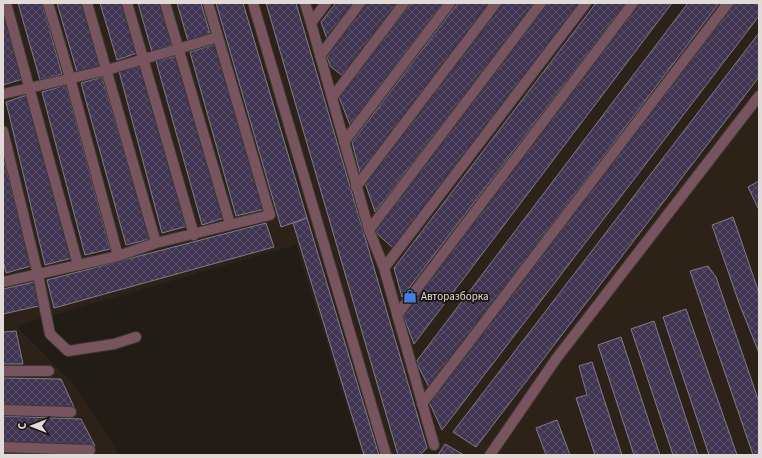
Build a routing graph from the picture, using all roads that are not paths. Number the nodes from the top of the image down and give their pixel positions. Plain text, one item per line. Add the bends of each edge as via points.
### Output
1 (6, 3) edge
2 (48, 3) edge
3 (88, 3) edge
4 (127, 3) edge
5 (166, 3) edge
6 (208, 3) edge
7 (253, 3) edge
8 (305, 3) edge
9 (326, 3) edge
10 (360, 3) edge
11 (404, 3) edge
12 (450, 3) edge
13 (496, 3) edge
14 (541, 3) edge
15 (586, 3) edge
16 (633, 3) edge
17 (728, 3) edge
18 (311, 23) junction
19 (218, 37) junction
20 (178, 48) junction
21 (320, 56) junction
22 (143, 59) junction
23 (107, 70) junction
24 (70, 78) junction
25 (30, 88) junction
26 (3, 94) edge
27 (759, 96) edge
28 (332, 98) junction
29 (3, 131) edge
30 (344, 142) junction
31 (356, 187) junction
32 (230, 224) junction
33 (368, 230) junction
34 (194, 235) junction
35 (156, 243) junction
36 (118, 256) junction
37 (78, 265) junction
38 (384, 268) junction
39 (38, 275) junction
40 (3, 282) edge
41 (397, 315) junction
42 (136, 337) dead end
43 (3, 371) edge
44 (49, 372) dead end
45 (422, 404) junction
46 (3, 410) edge
47 (71, 412) dead end
48 (434, 445) dead end
49 (3, 447) edge
50 (90, 450) dead end
51 (386, 455) edge
52 (490, 455) edge

1 - 25 lane
2 - 24 lane
3 - 23 lane
4 - 22 lane
5 - 20 lane
6 - 19 lane
7 - 51 lane
8 - 18 lane
9 - 18 lane
10 - 21 lane
11 - 28 lane
12 - 30 lane
13 - 31 lane
14 - 33 lane
15 - 38 lane
16 - 41 lane
17 - 45 lane
18 - 21 lane
19 - 20 lane
19 - 32 lane via 270,215
20 - 22 lane
20 - 32 lane
21 - 28 lane
22 - 23 lane
22 - 34 lane
23 - 24 lane
23 - 35 lane
24 - 25 lane
24 - 36 lane
25 - 26 lane
25 - 37 lane
27 - 52 lane via 556,359
28 - 30 lane
29 - 39 lane
30 - 31 lane
31 - 33 lane
32 - 34 lane
33 - 38 lane
34 - 35 lane
35 - 36 lane
36 - 37 lane
37 - 39 lane
38 - 41 lane
39 - 40 lane
39 - 42 lane via 50,334 68,351 114,344
41 - 45 lane
43 - 44 lane
45 - 48 lane
46 - 47 lane
49 - 50 lane

